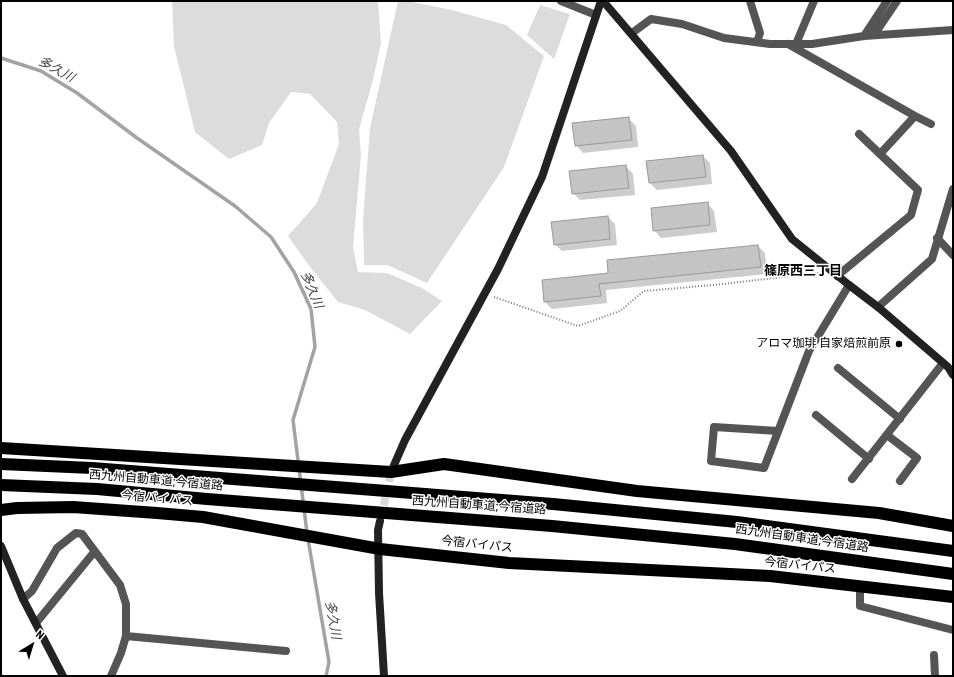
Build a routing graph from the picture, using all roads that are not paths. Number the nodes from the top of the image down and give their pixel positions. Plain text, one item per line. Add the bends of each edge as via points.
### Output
1 (561, 1) edge
2 (602, 1) edge
3 (750, 1) edge
4 (814, 1) edge
5 (887, 1) edge
6 (897, 1) edge
7 (596, 15) junction
8 (953, 30) edge
9 (632, 34) junction
10 (874, 35) junction
11 (864, 36) junction
12 (757, 42) junction
13 (792, 44) junction
14 (915, 116) junction
15 (931, 124) dead end
16 (859, 134) dead end
17 (880, 154) junction
18 (953, 189) edge
19 (937, 238) junction
20 (953, 255) edge
21 (834, 274) junction
22 (849, 285) junction
23 (878, 307) junction
24 (943, 363) junction
25 (838, 368) dead end
26 (953, 375) edge
27 (816, 415) dead end
28 (900, 419) junction
29 (778, 431) junction
30 (887, 435) junction
31 (1, 448) edge
32 (869, 459) junction
33 (1, 464) edge
34 (391, 472) junction
35 (852, 479) dead end
36 (900, 481) dead end
37 (1, 485) edge
38 (1, 510) edge
39 (380, 521) tunnel mouth
40 (953, 526) edge
41 (1, 546) edge
42 (380, 549) junction
43 (95, 551) junction
44 (953, 551) edge
45 (953, 574) edge
46 (860, 586) junction
47 (953, 597) edge
48 (23, 599) junction
49 (36, 623) junction
50 (953, 630) edge
51 (126, 636) junction
52 (286, 651) dead end
53 (934, 655) dead end
54 (63, 676) edge
55 (111, 676) edge
56 (384, 676) edge
57 (935, 676) edge

1 - 7 street
2 - 7 street
2 - 9 street
3 - 12 street via 760,33
4 - 13 street
5 - 11 street
6 - 10 street
7 - 34 street via 542,176 485,294 405,440
8 - 10 street
9 - 12 street via 652,18 682,24 724,38
9 - 21 street via 731,151 792,239
10 - 11 street
11 - 13 street via 812,44
12 - 13 street
13 - 14 street
14 - 15 street
14 - 17 street
16 - 17 street
17 - 21 street via 918,190 911,215
18 - 19 street
19 - 20 street
19 - 23 street via 932,260
21 - 22 street
22 - 23 street
22 - 29 street via 809,351
23 - 24 street
24 - 26 street
24 - 28 street
25 - 28 street
27 - 32 street
28 - 30 street
29 - 29 street via 764,468 711,461 714,427
30 - 32 street
30 - 36 street via 917,458
31 - 34 highway
32 - 35 street
33 - 44 highway, 西九州自動車道;今宿道路 via 92,468 553,504 738,522
34 - 40 highway via 444,464 637,491 878,513
37 - 45 highway, 西九州自動車道;今宿道路 via 97,489 574,528 735,544
38 - 42 highway, 今宿バイパス via 73,508 203,517
39 - 42 street
41 - 48 street
42 - 46 highway, 今宿バイパス via 509,563 770,576
42 - 56 street via 379,593
43 - 48 street via 82,534 76,533 57,548 32,591
43 - 49 street
43 - 51 street via 120,585 126,604
46 - 47 highway, 今宿バイパス
46 - 50 street via 860,606
48 - 49 street
49 - 54 street
51 - 52 street
51 - 55 street
53 - 57 street

